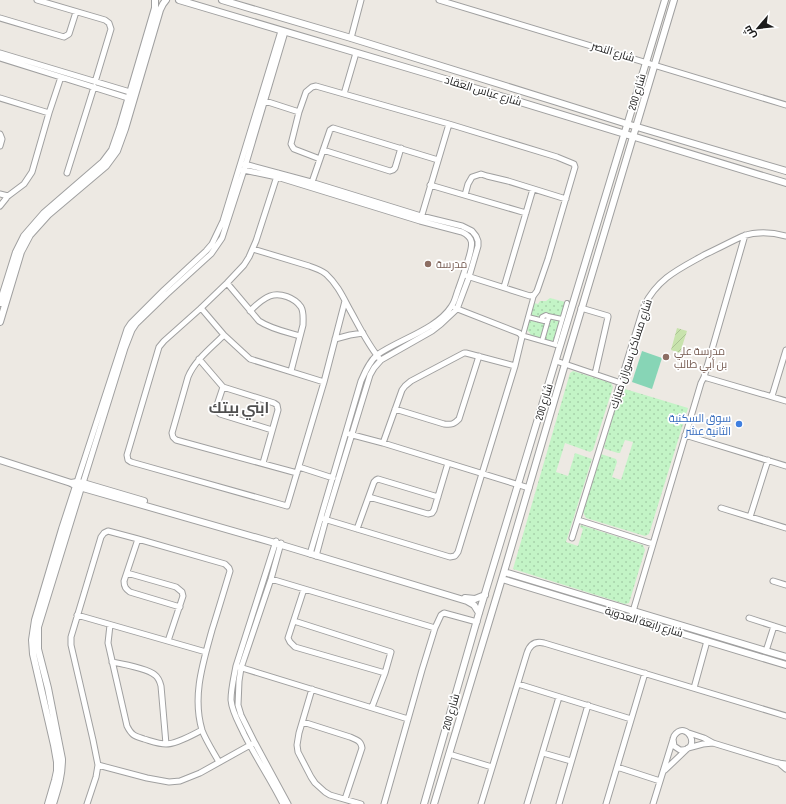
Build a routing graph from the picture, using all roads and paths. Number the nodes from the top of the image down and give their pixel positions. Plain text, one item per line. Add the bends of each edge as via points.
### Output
1 (37, 0) edge
2 (166, 0) edge
3 (178, 0) edge
4 (223, 0) edge
5 (361, 0) edge
6 (439, 0) edge
7 (665, 0) edge
8 (674, 0) edge
9 (157, 4) edge
10 (76, 12) junction
11 (218, 12) junction
12 (0, 18) edge
13 (283, 31) junction
14 (351, 38) junction
15 (0, 53) edge
16 (356, 53) junction
17 (405, 55) junction
18 (0, 58) edge
19 (646, 62) junction
20 (654, 64) junction
21 (402, 67) junction
22 (50, 71) junction
23 (61, 77) junction
24 (94, 84) junction
25 (344, 94) junction
26 (129, 95) junction
27 (0, 98) edge
28 (265, 101) junction
29 (786, 105) edge
30 (299, 112) junction
31 (49, 113) junction
32 (449, 124) junction
33 (627, 124) junction
34 (636, 127) junction
35 (122, 128) junction
36 (0, 134) edge
37 (624, 134) junction
38 (666, 136) junction
39 (633, 137) junction
40 (0, 146) edge
41 (663, 146) junction
42 (401, 148) junction
43 (323, 150) junction
44 (320, 159) junction
45 (438, 160) junction
46 (243, 163) junction
47 (242, 170) junction
48 (786, 171) edge
49 (67, 173) dead end
50 (278, 175) junction
51 (786, 183) edge
52 (310, 185) junction
53 (430, 185) junction
54 (533, 189) junction
55 (0, 194) edge
56 (465, 195) junction
57 (8, 196) junction
58 (566, 199) junction
59 (0, 206) edge
60 (526, 213) junction
61 (421, 219) junction
62 (745, 235) junction
63 (786, 236) edge
64 (253, 249) junction
65 (13, 269) junction
66 (466, 276) junction
67 (227, 283) junction
68 (504, 287) junction
69 (534, 294) junction
70 (346, 301) junction
71 (567, 303) dead end
72 (0, 304) edge
73 (201, 308) junction
74 (454, 308) junction
75 (582, 308) junction
76 (250, 311) junction
77 (528, 317) junction
78 (547, 319) junction
79 (562, 319) junction
80 (0, 322) edge
81 (363, 333) junction
82 (224, 335) junction
83 (522, 335) junction
84 (300, 336) junction
85 (335, 339) junction
86 (542, 341) junction
87 (558, 345) junction
88 (786, 350) edge
89 (479, 356) junction
90 (379, 358) junction
91 (199, 359) junction
92 (556, 361) junction
93 (565, 364) junction
94 (515, 366) junction
95 (290, 371) junction
96 (595, 374) junction
97 (704, 377) junction
98 (324, 382) junction
99 (621, 383) junction
100 (222, 387) junction
101 (772, 396) junction
102 (786, 401) edge
103 (395, 410) junction
104 (272, 430) junction
105 (346, 433) junction
106 (352, 435) junction
107 (686, 435) junction
108 (383, 443) junction
109 (0, 460) edge
110 (768, 460) junction
111 (448, 463) junction
112 (263, 464) junction
113 (786, 466) edge
114 (299, 467) junction
115 (297, 473) junction
116 (482, 473) junction
117 (333, 478) junction
118 (78, 484) junction
119 (519, 484) junction
120 (529, 488) junction
121 (368, 497) junction
122 (438, 497) junction
123 (721, 508) dead end
124 (750, 516) junction
125 (323, 519) junction
126 (578, 520) junction
127 (786, 528) edge
128 (358, 529) junction
129 (572, 538) dead end
130 (138, 539) junction
131 (278, 543) junction
132 (653, 544) junction
133 (313, 554) junction
134 (127, 572) junction
135 (504, 572) junction
136 (521, 577) junction
137 (271, 579) junction
138 (502, 579) junction
139 (774, 581) dead end
140 (518, 584) junction
141 (786, 585) edge
142 (304, 589) junction
143 (485, 595) junction
144 (180, 607) junction
145 (634, 611) junction
146 (479, 613) junction
147 (77, 615) junction
148 (631, 618) junction
149 (749, 618) dead end
150 (294, 621) junction
151 (477, 622) junction
152 (110, 625) junction
153 (774, 626) junction
154 (435, 628) junction
155 (786, 630) edge
156 (168, 641) junction
157 (708, 641) junction
158 (766, 651) junction
159 (206, 652) junction
160 (786, 657) edge
161 (112, 662) junction
162 (465, 663) junction
163 (786, 665) edge
164 (476, 666) junction
165 (239, 667) junction
166 (385, 673) junction
167 (645, 673) junction
168 (518, 684) junction
169 (44, 688) junction
170 (694, 688) junction
171 (312, 689) junction
172 (559, 697) junction
173 (588, 705) junction
174 (372, 707) junction
175 (786, 716) edge
176 (408, 719) junction
177 (631, 719) junction
178 (303, 722) junction
179 (202, 730) junction
180 (689, 733) junction
181 (673, 739) junction
182 (713, 743) junction
183 (166, 744) junction
184 (252, 744) junction
185 (688, 748) junction
186 (543, 753) junction
187 (449, 754) junction
188 (571, 761) junction
189 (219, 762) junction
190 (778, 763) junction
191 (786, 764) edge
192 (98, 765) junction
193 (492, 767) junction
194 (617, 767) junction
195 (786, 769) edge
196 (663, 772) junction
197 (660, 781) junction
198 (345, 799) junction
199 (48, 804) edge
200 (53, 804) edge
201 (87, 804) edge
202 (283, 804) edge
203 (288, 804) edge
204 (361, 804) edge
205 (384, 804) edge
206 (424, 804) edge
207 (434, 804) edge
208 (481, 804) edge
209 (527, 804) edge
210 (558, 804) edge
211 (606, 804) edge
212 (653, 804) edge

1 - 10 street
2 - 9 street
3 - 11 street, شارع عباس العقاد
4 - 11 street
4 - 14 street, شارع عباس العقاد
5 - 14 street
6 - 19 street, شارع النصر
7 - 19 street, شارع 200
8 - 20 street, شارع 200
9 - 26 street
9 - 35 street
10 - 12 street via 68,36 64,37
10 - 24 street via 107,21 111,27
11 - 13 street, شارع عباس العقاد
13 - 16 street, شارع عباس العقاد
13 - 28 street
13 - 46 street
14 - 17 street, شارع عباس العقاد
15 - 22 street
16 - 21 street, شارع عباس العقاد
16 - 25 street
17 - 21 street
17 - 33 street, شارع عباس العقاد
18 - 22 street
19 - 20 street, شارع النصر
19 - 33 street, شارع 200
20 - 29 street, شارع النصر
20 - 34 street, شارع 200
21 - 37 street, شارع عباس العقاد
22 - 23 street
22 - 24 street
23 - 24 street
23 - 31 street
24 - 26 street
24 - 49 street
25 - 30 street via 312,87 306,92
25 - 32 street
26 - 35 street
27 - 31 street
28 - 30 street
28 - 46 street
30 - 44 street via 292,146
31 - 57 street via 32,172 24,184
32 - 45 street
32 - 58 street via 573,163 575,167
33 - 34 street, شارع عباس العقاد
33 - 37 street, شارع 200
34 - 38 street, شارع عباس العقاد
34 - 39 street, شارع 200
35 - 65 street via 112,150 103,162 44,213 26,233 18,246
36 - 40 street
37 - 39 street, شارع عباس العقاد
37 - 87 street, شارع 200
38 - 41 street
38 - 48 street, شارع عباس العقاد
39 - 41 street, شارع عباس العقاد
39 - 75 street, شارع 200
41 - 51 street, شارع عباس العقاد
42 - 43 street via 333,128
42 - 43 street via 395,168 390,171
42 - 45 street
43 - 44 street
44 - 52 street
45 - 53 street
46 - 47 street
46 - 50 street
47 - 50 street
47 - 118 street via 224,221 212,244 136,324 129,336
50 - 52 street
50 - 64 street
52 - 61 street
53 - 56 street
53 - 61 street
54 - 56 street via 481,174 472,177
54 - 58 street
54 - 60 street
55 - 57 street
56 - 60 street
57 - 59 street
58 - 69 street via 546,265
60 - 68 street
61 - 66 street via 462,232 470,238 472,245
62 - 63 street, شارع مساكن سوزان مبارك via 764,232
62 - 97 street
62 - 99 street, شارع مساكن سوزان مبارك via 675,271 655,288 644,306
64 - 67 street
64 - 70 street via 320,271 332,280
65 - 72 street
65 - 80 street
66 - 68 street
66 - 74 street via 454,302
67 - 73 street
67 - 76 street
68 - 69 street via 530,296
69 - 77 street
70 - 81 street
70 - 85 street
71 - 79 street
73 - 82 street
73 - 115 street via 159,347 127,455 128,460 286,506
74 - 83 street
74 - 90 street
75 - 93 street, شارع 200
75 - 96 street via 608,316
76 - 84 street via 266,325
76 - 84 street via 270,296 287,297 300,306 303,312
77 - 78 street
77 - 83 street
78 - 79 street
78 - 86 street
79 - 87 street
81 - 85 street
81 - 90 street
82 - 91 street
82 - 95 street via 250,359
83 - 86 street
83 - 94 street
84 - 95 street
85 - 98 street
86 - 87 street
87 - 92 street, شارع 200
88 - 101 street
89 - 94 street
89 - 103 street via 464,353 411,381 402,390
89 - 103 street via 459,419 455,424 444,424
90 - 105 street via 370,364 361,381
90 - 106 street via 370,375
91 - 100 street
91 - 112 street via 188,377 173,437 176,440
92 - 93 street
92 - 119 street, شارع 200
93 - 96 street
93 - 120 street, شارع 200
94 - 116 street
95 - 98 street
96 - 99 street
97 - 101 street
97 - 107 street
98 - 114 street
99 - 126 street, شارع مساكن سوزان مبارك
100 - 104 street via 216,408 220,414
100 - 104 street via 277,405
101 - 102 street
103 - 108 street
104 - 112 street
105 - 106 street
105 - 117 street
106 - 108 street
106 - 125 street
107 - 110 street
107 - 132 street
108 - 111 street
109 - 118 street
110 - 113 street
110 - 124 street
111 - 116 street
111 - 122 street
112 - 115 street
114 - 115 street
114 - 117 street
116 - 119 street
116 - 128 street via 455,556 450,557
117 - 125 street
118 - 131 street
118 - 169 street via 62,529 33,631 32,644
119 - 120 street
119 - 143 street, شارع 200
120 - 135 street, شارع 200
121 - 122 street via 428,514 434,510
121 - 122 street via 374,482 378,479
121 - 128 street
123 - 124 street
124 - 127 street
125 - 128 street
125 - 133 street
126 - 129 street, شارع مساكن سوزان مبارك
126 - 132 street
130 - 134 street
130 - 147 street via 104,532
130 - 159 street via 225,564 229,568
131 - 133 street
131 - 137 street
131 - 165 street
132 - 145 street
133 - 143 street via 468,599
133 - 146 street via 467,601 474,605
134 - 144 street via 176,588 183,596
134 - 144 street via 124,586 130,592
135 - 136 street, شارع رابعة العدوية
135 - 138 street, شارع 200
136 - 140 street
136 - 145 street, شارع رابعة العدوية
137 - 142 street
137 - 165 street
138 - 140 street, شارع رابعة العدوية
138 - 164 street, شارع 200
139 - 141 street
140 - 148 street, شارع رابعة العدوية
142 - 150 street
142 - 154 street
143 - 146 street, شارع 200
144 - 156 street
145 - 148 street
145 - 158 street, شارع رابعة العدوية
146 - 151 street, شارع 200
147 - 152 street
147 - 192 street via 71,637 72,645
148 - 157 street, شارع رابعة العدوية
149 - 153 street
150 - 166 street via 390,652
150 - 166 street via 288,638 295,647
151 - 154 street via 444,613
151 - 162 street, شارع 200
152 - 156 street
152 - 161 street via 108,643
153 - 155 street
153 - 158 street
154 - 176 street
156 - 159 street
157 - 163 street, شارع رابعة العدوية
157 - 170 street
158 - 160 street, شارع رابعة العدوية
159 - 179 street via 198,694
161 - 183 street via 130,732 135,736
161 - 183 street via 150,672 159,680
162 - 164 street
162 - 206 street, شارع 200
164 - 187 street, شارع 200
165 - 171 street
165 - 184 street via 238,705
166 - 174 street
167 - 168 street via 540,642 529,648
167 - 170 street
167 - 177 street
168 - 172 street
168 - 193 street
169 - 199 street via 57,762 56,780
169 - 200 street via 62,759 60,780
170 - 175 street
171 - 174 street
171 - 178 street
172 - 173 street
172 - 186 street
173 - 177 street
173 - 188 street
174 - 176 street
176 - 205 street
177 - 194 street
178 - 198 street via 297,745 301,759 311,777 325,792
178 - 198 street via 361,743 362,748
179 - 183 street
179 - 189 street
180 - 181 street via 680,731
180 - 182 street
180 - 185 street via 692,743
181 - 185 street via 677,748
181 - 196 street
182 - 185 street
182 - 190 street
184 - 189 street
184 - 202 street
184 - 203 street
185 - 196 street
186 - 188 street
186 - 209 street
187 - 193 street
187 - 207 street, شارع 200
188 - 210 street
189 - 192 street via 190,778 169,782
190 - 191 street
190 - 195 street
192 - 201 street
193 - 208 street
194 - 197 street
194 - 211 street
196 - 197 street
197 - 212 street
198 - 204 street

